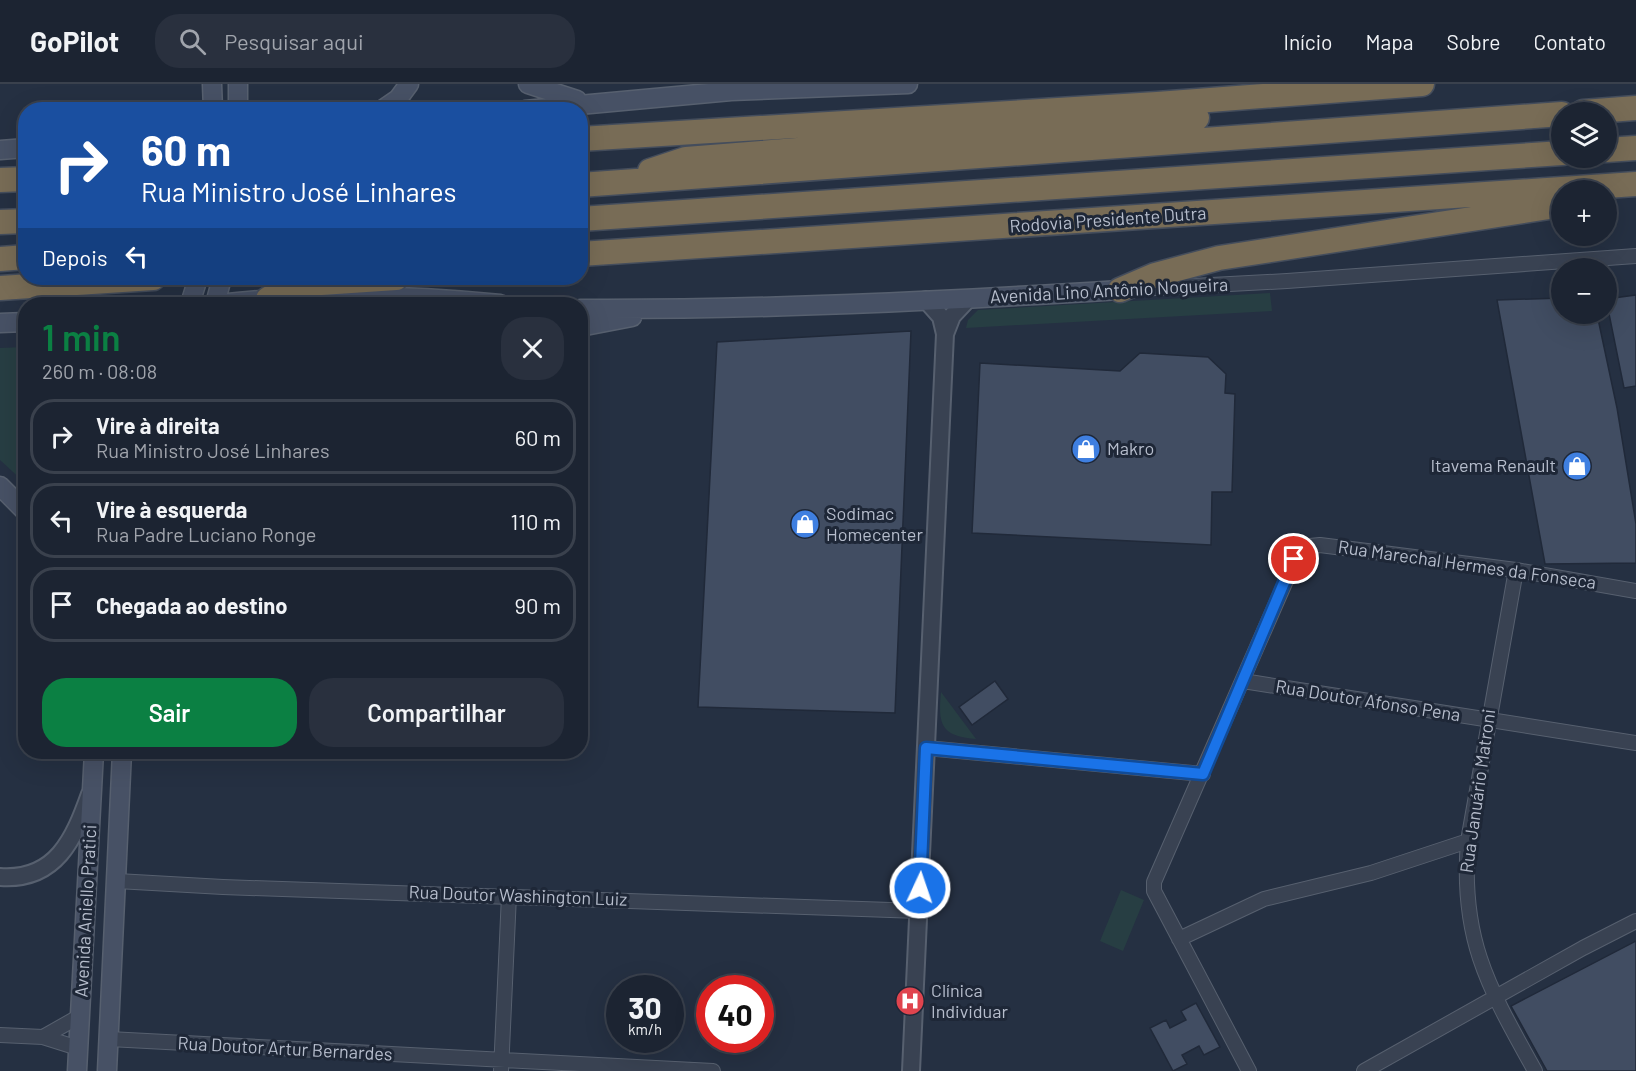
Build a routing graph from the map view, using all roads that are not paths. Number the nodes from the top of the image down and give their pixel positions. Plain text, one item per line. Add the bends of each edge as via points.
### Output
1 (212, 84) edge
2 (238, 84) edge
3 (409, 84) edge
4 (528, 84) edge
5 (908, 84) edge
6 (1424, 84) edge
7 (213, 102) edge
8 (238, 102) edge
9 (394, 102) edge
10 (587, 102) edge
11 (590, 103) edge
12 (1636, 108) edge
13 (1617, 109) edge
14 (1551, 115) edge
15 (588, 139) edge
16 (1636, 148) edge
17 (18, 149) edge
18 (1617, 149) edge
19 (0, 150) edge
20 (1551, 154) edge
21 (18, 179) edge
22 (0, 180) edge
23 (612, 183) junction
24 (588, 184) edge
25 (1635, 184) edge
26 (1617, 190) edge
27 (1551, 207) edge
28 (0, 214) edge
29 (18, 214) edge
30 (588, 218) edge
31 (18, 221) edge
32 (0, 222) edge
33 (588, 253) edge
34 (1636, 256) edge
35 (18, 258) edge
36 (0, 259) edge
37 (46, 285) edge
38 (291, 285) edge
39 (0, 288) edge
40 (1120, 290) junction
41 (271, 297) edge
42 (968, 299) junction
43 (926, 300) junction
44 (588, 309) edge
45 (653, 310) junction
46 (18, 322) edge
47 (0, 323) edge
48 (588, 326) edge
49 (945, 334) junction
50 (0, 486) edge
51 (18, 504) edge
52 (1516, 570) junction
53 (1636, 591) edge
54 (1243, 681) junction
55 (1488, 720) junction
56 (1636, 744) edge
57 (926, 748) junction
58 (94, 759) edge
59 (122, 759) edge
60 (1203, 774) junction
61 (94, 784) junction
62 (1468, 841) junction
63 (0, 877) edge
64 (117, 881) junction
65 (509, 895) junction
66 (919, 911) junction
67 (1636, 921) edge
68 (1179, 939) junction
69 (1494, 997) junction
70 (80, 1016) junction
71 (0, 1035) edge
72 (43, 1037) junction
73 (109, 1039) junction
74 (78, 1048) junction
75 (501, 1065) edge
76 (77, 1071) edge
77 (107, 1071) edge
78 (713, 1071) edge
79 (911, 1071) edge
80 (1249, 1071) edge
81 (1364, 1071) edge
82 (1535, 1071) edge

1 - 7 main road
2 - 8 main road
3 - 9 main road
4 - 10 main road
5 - 11 main road via 730,91
6 - 15 highway
6 - 23 highway via 1396,101 686,159
12 - 13 highway
14 - 23 highway
16 - 18 highway
17 - 19 main road
20 - 30 highway, Rodovia Presidente Dutra
21 - 22 highway
23 - 24 highway
25 - 26 highway
25 - 33 highway, Rodovia Presidente Dutra
27 - 40 highway via 1219,258 1155,275
28 - 29 highway
31 - 32 highway
34 - 40 street, Avenida Lino Antônio Nogueira
35 - 36 highway
37 - 39 highway
38 - 41 highway
40 - 42 main road, Avenida Lino Antônio Nogueira
42 - 43 main road, Avenida Lino Antônio Nogueira
42 - 49 street via 952,316
43 - 45 main road, Avenida Lino Antônio Nogueira
43 - 49 street via 941,317
44 - 45 main road, Avenida Lino Antônio Nogueira
45 - 48 main road
46 - 47 main road
49 - 57 street
50 - 51 main road
52 - 53 street, Rua Marechal Hermes da Fonseca
52 - 54 street, Rua Marechal Hermes da Fonseca via 1310,546 1299,552
52 - 55 street, Rua Januário Matroni
54 - 55 street, Rua Doutor Afonso Pena
54 - 60 street
55 - 56 street, Rua Doutor Afonso Pena
55 - 62 street, Rua Januário Matroni
57 - 60 street
57 - 66 street
58 - 61 main road, Avenida Aniello Pratici
59 - 64 main road, Avenida Aniello Pratici
60 - 68 street via 1154,882 1154,891
61 - 63 street via 57,860 38,872
61 - 70 main road, Avenida Aniello Pratici
62 - 68 street via 1371,873 1264,899
62 - 69 street, Rua Januário Matroni via 1468,918
64 - 65 street, Rua Doutor Washington Luiz
64 - 73 main road, Avenida Aniello Pratici
65 - 66 street, Rua Doutor Washington Luiz
65 - 75 street
66 - 79 street
67 - 69 street
68 - 80 street
69 - 81 street
69 - 82 street, Rua Januário Matroni
70 - 72 street
70 - 74 main road, Avenida Aniello Pratici
71 - 72 street
72 - 74 street
73 - 75 street, Rua Doutor Artur Bernardes
73 - 77 main road, Avenida Aniello Pratici
74 - 76 main road, Avenida Aniello Pratici
75 - 78 street, Rua Doutor Artur Bernardes

